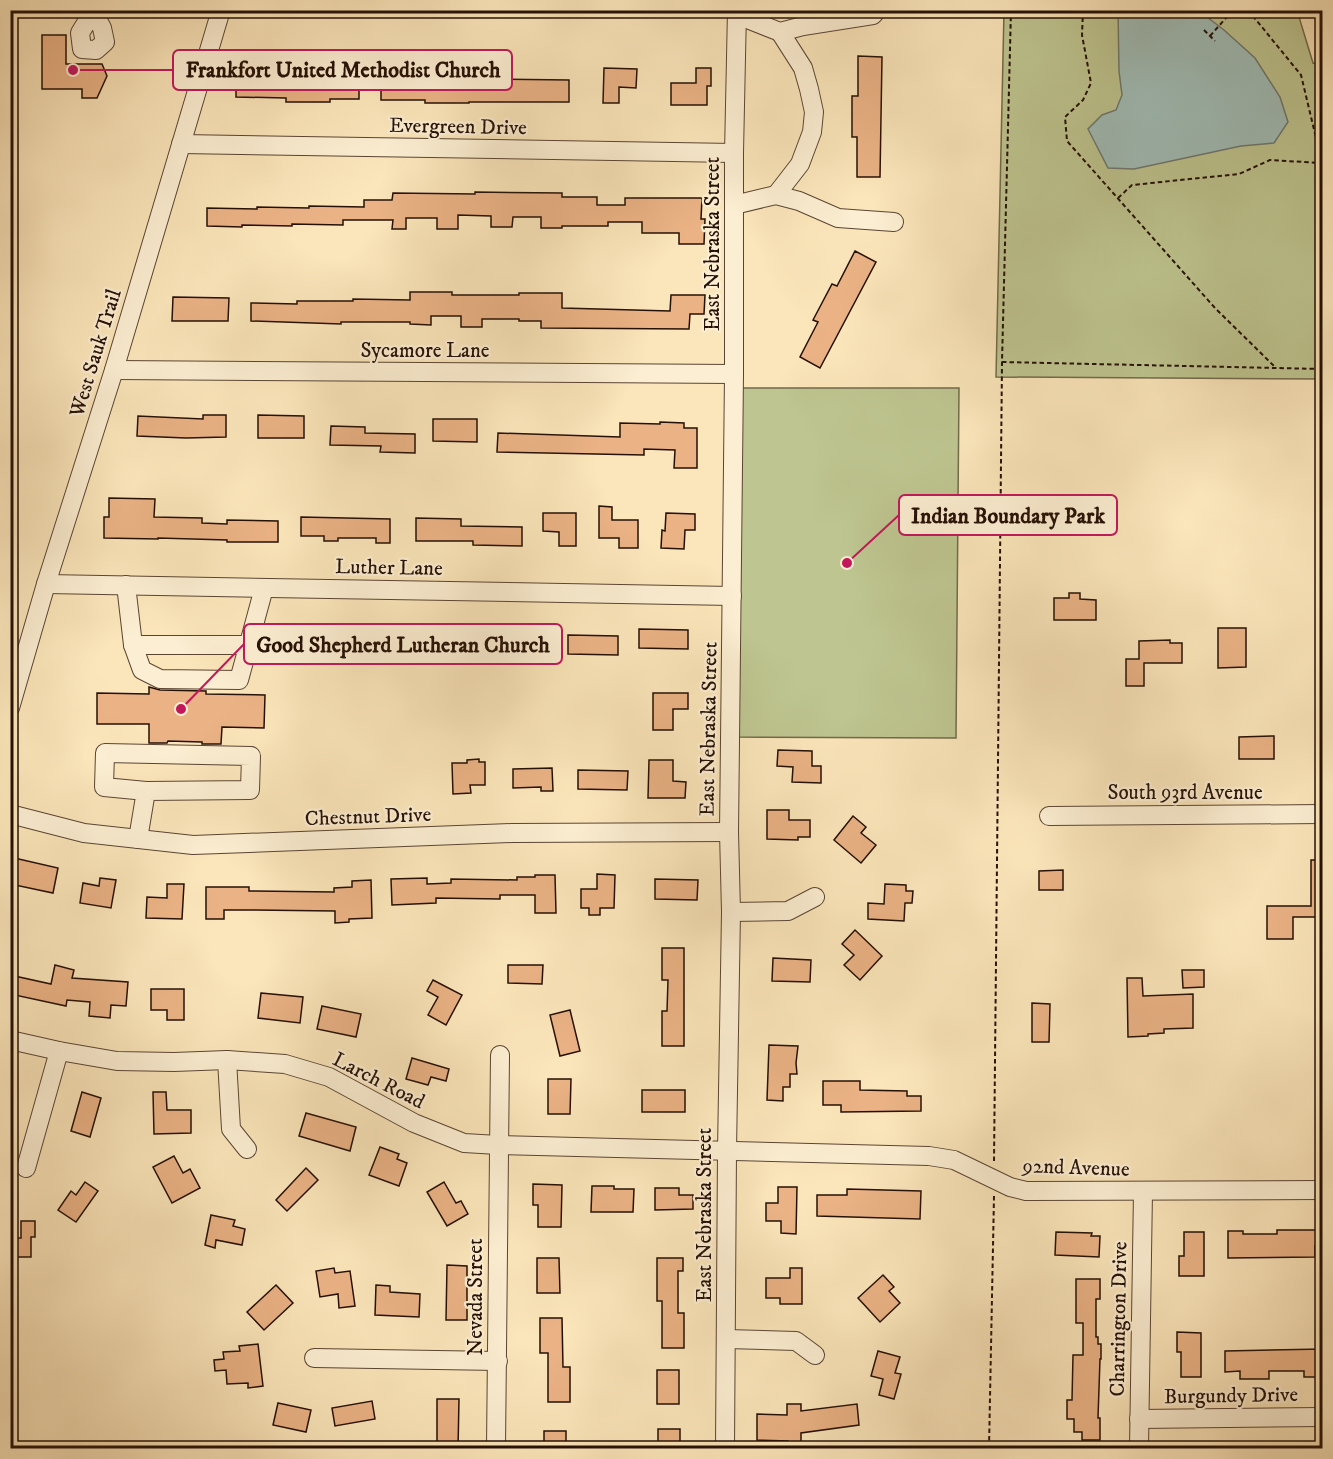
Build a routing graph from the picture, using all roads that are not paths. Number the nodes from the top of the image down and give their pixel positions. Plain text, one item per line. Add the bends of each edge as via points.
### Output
1 (220, 10) edge
2 (877, 10) edge
3 (737, 13) edge
4 (780, 32) junction
5 (181, 144) junction
6 (734, 153) junction
7 (776, 195) junction
8 (734, 205) junction
9 (894, 222) dead end
10 (114, 370) junction
11 (734, 374) junction
12 (46, 584) junction
13 (126, 585) junction
14 (264, 588) junction
15 (732, 596) junction
16 (133, 645) junction
17 (249, 645) junction
18 (10, 708) edge
19 (146, 791) junction
20 (10, 814) edge
21 (1323, 814) edge
22 (1049, 816) dead end
23 (729, 832) junction
24 (138, 839) junction
25 (815, 897) dead end
26 (731, 912) junction
27 (10, 1040) edge
28 (59, 1051) junction
29 (500, 1055) dead end
30 (227, 1060) junction
31 (498, 1145) junction
32 (247, 1149) dead end
33 (727, 1151) junction
34 (26, 1168) dead end
35 (1143, 1191) junction
36 (1323, 1191) edge
37 (726, 1339) junction
38 (815, 1355) dead end
39 (314, 1358) dead end
40 (498, 1361) junction
41 (1323, 1417) edge
42 (1139, 1419) junction
43 (496, 1449) edge
44 (725, 1449) edge
45 (1139, 1449) edge

1 - 5 street, West Sauk Trail
2 - 4 street via 873,15
3 - 4 street
3 - 6 street, East Nebraska Street
4 - 7 street via 803,68 814,112 812,132 800,164
5 - 6 street, Evergreen Drive
5 - 10 street, West Sauk Trail
6 - 8 street, East Nebraska Street
7 - 8 street
7 - 9 street via 838,218
8 - 11 street, East Nebraska Street
10 - 11 street, Sycamore Lane
10 - 12 street, West Sauk Trail
11 - 15 street, East Nebraska Street
12 - 13 street, Luther Lane
12 - 18 street, West Sauk Trail
13 - 14 street, Luther Lane
13 - 16 street
14 - 15 street, Luther Lane
14 - 17 street
15 - 23 street, East Nebraska Street
16 - 17 street
16 - 17 street via 142,670 160,679 228,680 239,680
19 - 19 street via 250,790 251,756 105,753 104,787
19 - 24 street
20 - 24 street, Chestnut Drive via 84,833
21 - 22 street, South 93rd Avenue
23 - 24 street, Chestnut Drive via 512,833 193,845
23 - 26 street, East Nebraska Street
25 - 26 street via 788,911
26 - 33 street, East Nebraska Street
27 - 28 street, Larch Road
28 - 30 street, Larch Road via 117,1061
28 - 34 street
29 - 31 street, Nevada Street
30 - 31 street, Larch Road via 285,1064 329,1077 414,1124 464,1143
30 - 32 street via 231,1129
31 - 33 street, Larch Road
31 - 40 street, Nevada Street
33 - 35 street, 92nd Avenue via 929,1156 954,1160 1026,1191
33 - 37 street, East Nebraska Street
35 - 36 street, 92nd Avenue
35 - 42 street, Charrington Drive
37 - 38 street via 796,1341
37 - 44 street, East Nebraska Street
39 - 40 street
40 - 43 street, Nevada Street
41 - 42 street, Burgundy Drive
42 - 45 street, Charrington Drive

